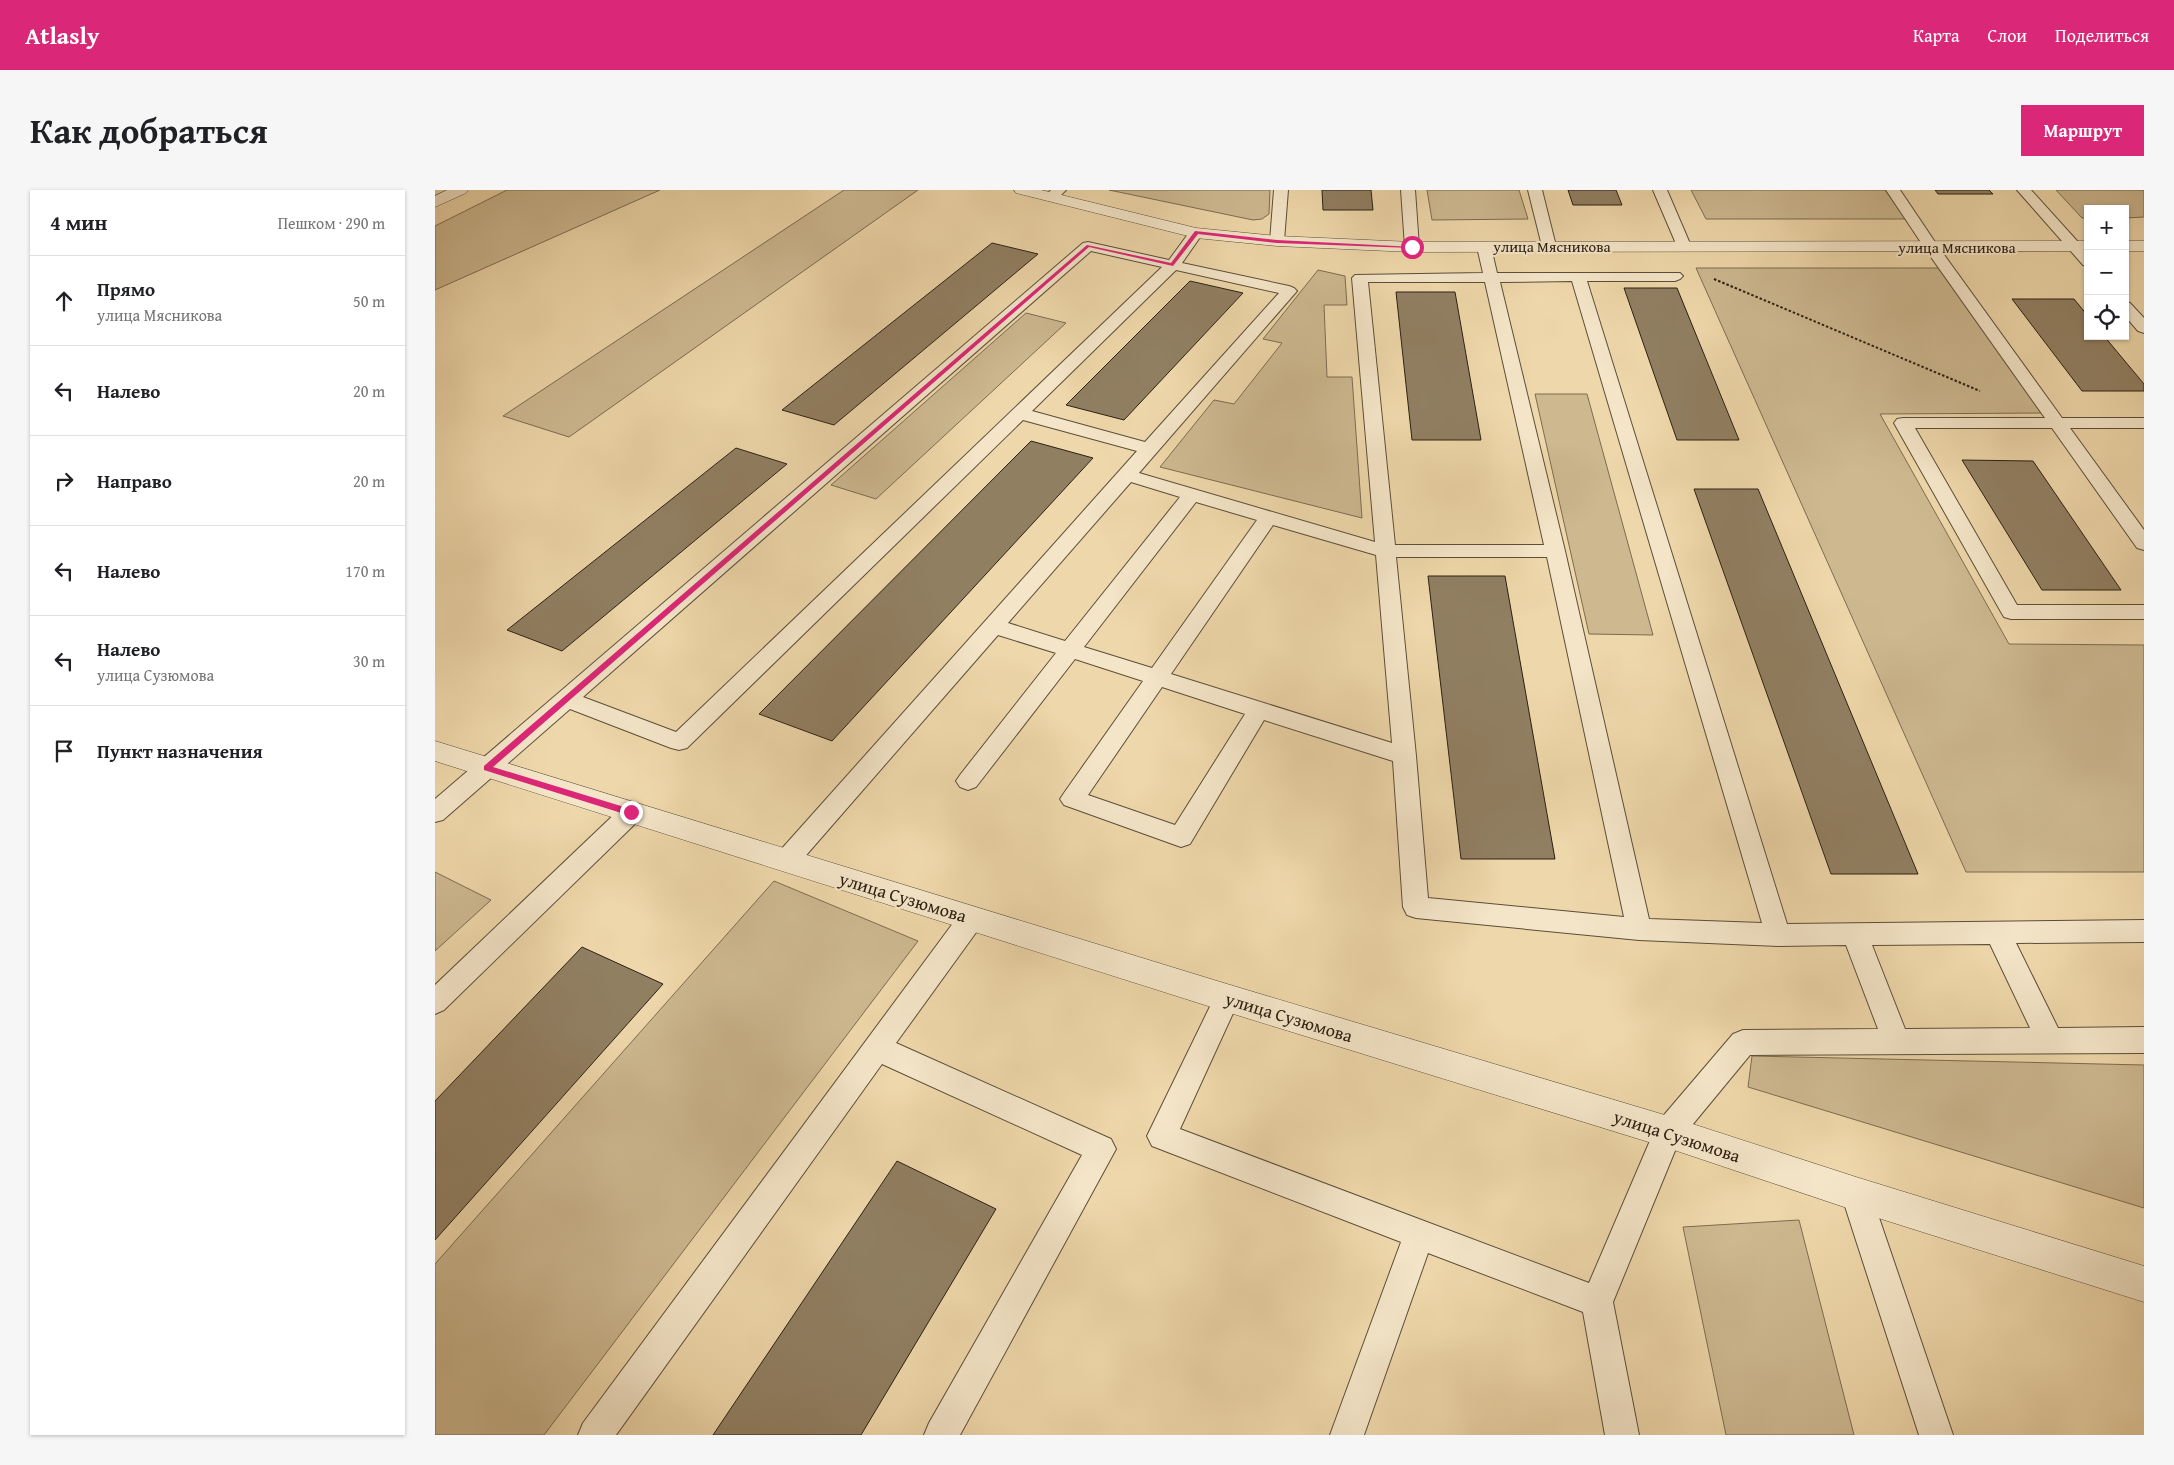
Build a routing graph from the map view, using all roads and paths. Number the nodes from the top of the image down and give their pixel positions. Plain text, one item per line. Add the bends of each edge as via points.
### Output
1 (460, 190) edge
2 (1022, 190) edge
3 (1281, 190) edge
4 (1409, 190) edge
5 (1535, 190) edge
6 (1660, 190) edge
7 (1893, 190) edge
8 (2025, 190) edge
9 (1055, 194) edge
10 (435, 202) edge
11 (1196, 232) junction
12 (1277, 241) junction
13 (1549, 246) junction
14 (1684, 246) junction
15 (2081, 246) edge
16 (2129, 246) edge
17 (2144, 246) edge
18 (1412, 247) junction
19 (1484, 247) junction
20 (1931, 247) junction
21 (1173, 265) junction
22 (1675, 276) dead end
23 (1491, 277) junction
24 (1578, 277) junction
25 (1711, 278) dead end
26 (2129, 311) edge
27 (2144, 328) edge
28 (1984, 392) dead end
29 (1019, 413) junction
30 (2057, 423) junction
31 (2144, 423) edge
32 (1149, 449) junction
33 (1126, 475) junction
34 (1192, 494) junction
35 (1269, 517) junction
36 (2144, 544) edge
37 (1555, 550) junction
38 (1384, 551) junction
39 (2144, 612) edge
40 (993, 626) junction
41 (1070, 650) junction
42 (1157, 677) junction
43 (567, 699) junction
44 (1259, 709) junction
45 (435, 751) edge
46 (1405, 756) junction
47 (487, 768) junction
48 (968, 781) dead end
49 (435, 812) edge
50 (631, 812) junction
51 (786, 861) junction
52 (971, 919) junction
53 (1639, 929) junction
54 (2144, 931) edge
55 (1998, 932) junction
56 (1855, 934) junction
57 (1778, 935) junction
58 (1227, 998) junction
59 (435, 1002) edge
60 (2051, 1040) junction
61 (2144, 1040) edge
62 (1896, 1042) junction
63 (877, 1048) junction
64 (1668, 1132) junction
65 (1856, 1194) junction
66 (1419, 1234) junction
67 (2144, 1284) edge
68 (1597, 1302) junction
69 (595, 1435) edge
70 (941, 1435) edge
71 (1347, 1435) edge
72 (1622, 1435) edge
73 (1936, 1435) edge

1 - 10 street
2 - 9 street, улица Мясникова
3 - 12 lane
4 - 18 lane
5 - 13 lane
6 - 14 lane
7 - 20 lane
8 - 15 lane
9 - 11 street, улица Мясникова
11 - 12 street, улица Мясникова
11 - 21 lane
12 - 18 street, улица Мясникова
13 - 14 street, улица Мясникова
13 - 19 street, улица Мясникова
14 - 20 street, улица Мясникова
15 - 20 street, улица Мясникова
16 - 17 street
18 - 19 street, улица Мясникова
19 - 23 lane
20 - 30 lane
21 - 29 lane
21 - 32 lane via 1289,291
21 - 43 lane via 1089,246
22 - 24 lane
23 - 24 lane
23 - 37 lane
23 - 38 lane via 1360,278
24 - 57 lane
25 - 28 path
26 - 27 lane
29 - 32 lane
29 - 43 lane via 679,742
30 - 31 lane
30 - 36 lane
30 - 39 lane via 1903,423 2011,612
32 - 33 lane
33 - 34 lane
33 - 40 lane
34 - 35 lane
34 - 41 lane
35 - 38 lane
35 - 42 lane
37 - 38 lane
37 - 53 lane
38 - 46 lane
40 - 41 lane
40 - 51 lane
41 - 42 lane
41 - 48 lane
42 - 44 lane
42 - 44 lane via 1072,799 1181,837
43 - 47 lane
44 - 46 lane
45 - 47 street, улица Сузюмова
46 - 53 lane via 1416,907
47 - 49 lane
47 - 50 street, улица Сузюмова
50 - 51 street, улица Сузюмова
50 - 59 lane
51 - 52 street, улица Сузюмова
52 - 58 street, улица Сузюмова
52 - 63 lane
53 - 57 lane
54 - 55 lane
55 - 56 lane
55 - 60 lane
56 - 57 lane
56 - 62 lane
58 - 64 street, улица Сузюмова
58 - 66 lane via 1162,1136
60 - 61 lane
60 - 62 lane
62 - 64 lane via 1743,1043
63 - 69 lane
63 - 70 lane via 1101,1149
64 - 65 street, улица Сузюмова
64 - 68 lane
65 - 67 street, улица Сузюмова
65 - 73 lane
66 - 68 lane
66 - 71 lane
68 - 72 lane

